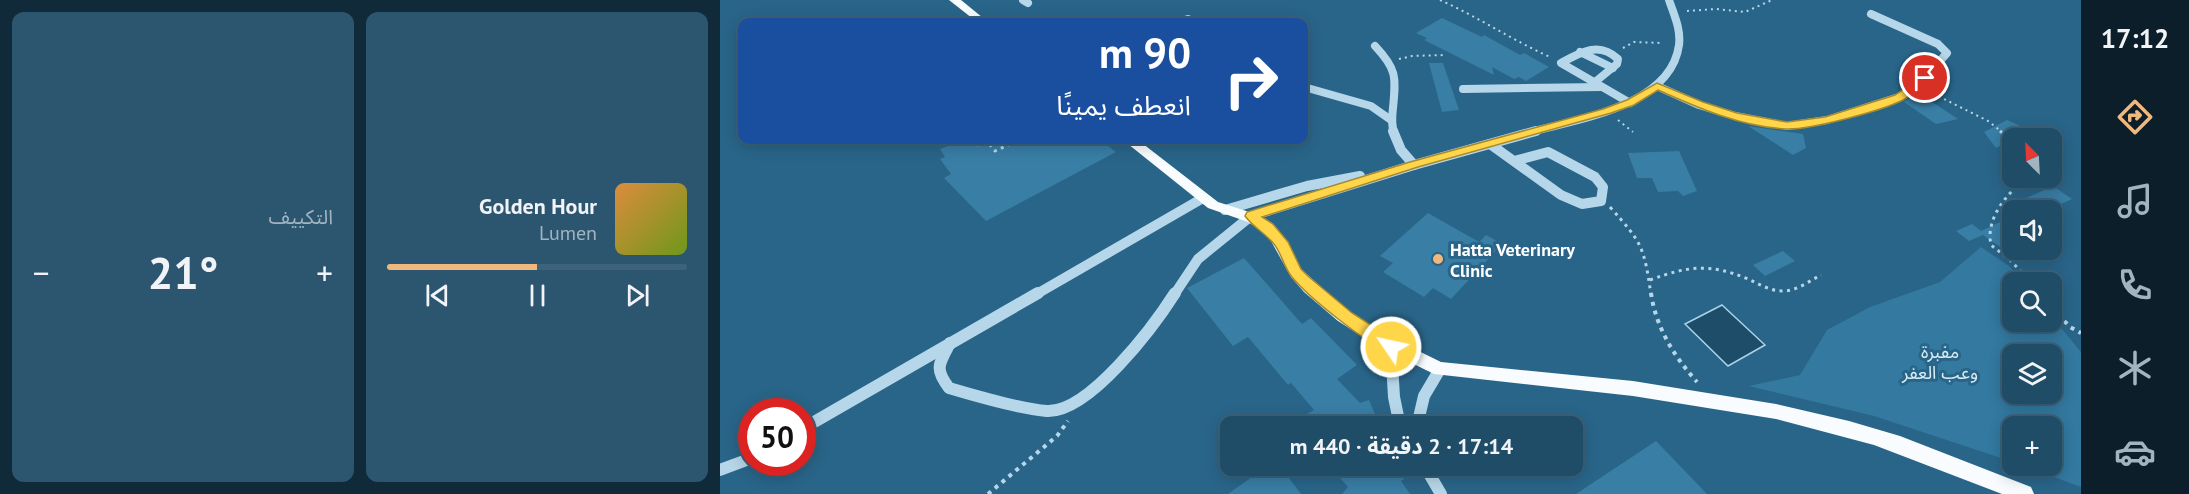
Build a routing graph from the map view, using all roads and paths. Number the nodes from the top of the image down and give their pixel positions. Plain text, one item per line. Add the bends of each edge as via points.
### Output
1 (954, 0) edge
2 (1440, 0) edge
3 (1669, 0) edge
4 (1772, 0) edge
5 (1673, 12) junction
6 (1871, 14) dead end
7 (978, 18) edge
8 (1663, 43) dead end
9 (1375, 46) dead end
10 (1580, 52) junction
11 (1614, 54) junction
12 (1445, 55) dead end
13 (1390, 62) junction
14 (1561, 63) junction
15 (1613, 68) junction
16 (1599, 85) junction
17 (1913, 85) junction
18 (1657, 86) junction
19 (1308, 88) edge
20 (1463, 89) dead end
21 (1630, 103) junction
22 (1391, 120) junction
23 (2002, 133) edge
24 (989, 144) edge
25 (1010, 144) edge
26 (1135, 144) edge
27 (1490, 144) junction
28 (1514, 161) junction
29 (1414, 165) junction
30 (1378, 175) junction
31 (2014, 188) edge
32 (1203, 198) junction
33 (1601, 201) junction
34 (1225, 210) junction
35 (1251, 216) junction
36 (2021, 272) edge
37 (1821, 275) dead end
38 (1650, 280) junction
39 (2062, 319) edge
40 (2081, 333) edge
41 (950, 343) junction
42 (1391, 347) junction
43 (1440, 369) junction
44 (1713, 399) junction
45 (1073, 405) junction
46 (1397, 416) edge
47 (1418, 416) edge
48 (816, 421) edge
49 (738, 463) edge
50 (720, 470) edge
51 (1431, 476) edge
52 (988, 494) edge
53 (1441, 494) edge
54 (2024, 494) edge

1 - 7 main road
2 - 14 path
3 - 5 street
4 - 5 path via 1745,12
5 - 18 street via 1678,29 1677,54
6 - 17 street via 1938,44 1947,52 1925,78
8 - 11 path via 1634,42
9 - 13 street
10 - 11 street via 1596,48
10 - 14 street
10 - 15 street
11 - 15 street via 1618,59
12 - 13 path via 1412,56
13 - 22 street via 1396,78
14 - 16 street
15 - 16 street
16 - 20 street
16 - 21 street
17 - 18 street via 1899,97 1827,120 1787,126 1699,105
17 - 23 path via 1988,121
18 - 21 street
19 - 22 street via 1371,106
21 - 27 street
22 - 29 street via 1401,150
24 - 25 path via 995,151
26 - 32 main road
27 - 28 street
27 - 29 street
28 - 33 street via 1567,198 1582,204
28 - 33 street via 1548,152 1595,177 1603,187
29 - 30 street
30 - 34 street via 1307,186
30 - 35 street
31 - 36 path via 1988,232 1991,244
32 - 34 main road
32 - 41 street
33 - 38 path via 1627,224 1641,244
34 - 35 main road
35 - 42 main road via 1283,245 1295,272 1304,281
35 - 45 street via 1198,260 1150,331 1089,394
37 - 38 path via 1784,292 1724,269 1702,265
38 - 44 path via 1656,316 1679,363
39 - 40 path
41 - 45 street via 939,364 942,382 949,388 1048,411
41 - 48 street
42 - 43 main road
42 - 46 street via 1392,396
43 - 44 main road
43 - 47 street via 1421,399
44 - 54 main road via 1824,422 1937,457
45 - 52 path via 1066,426 1057,436
49 - 50 street
51 - 53 street

